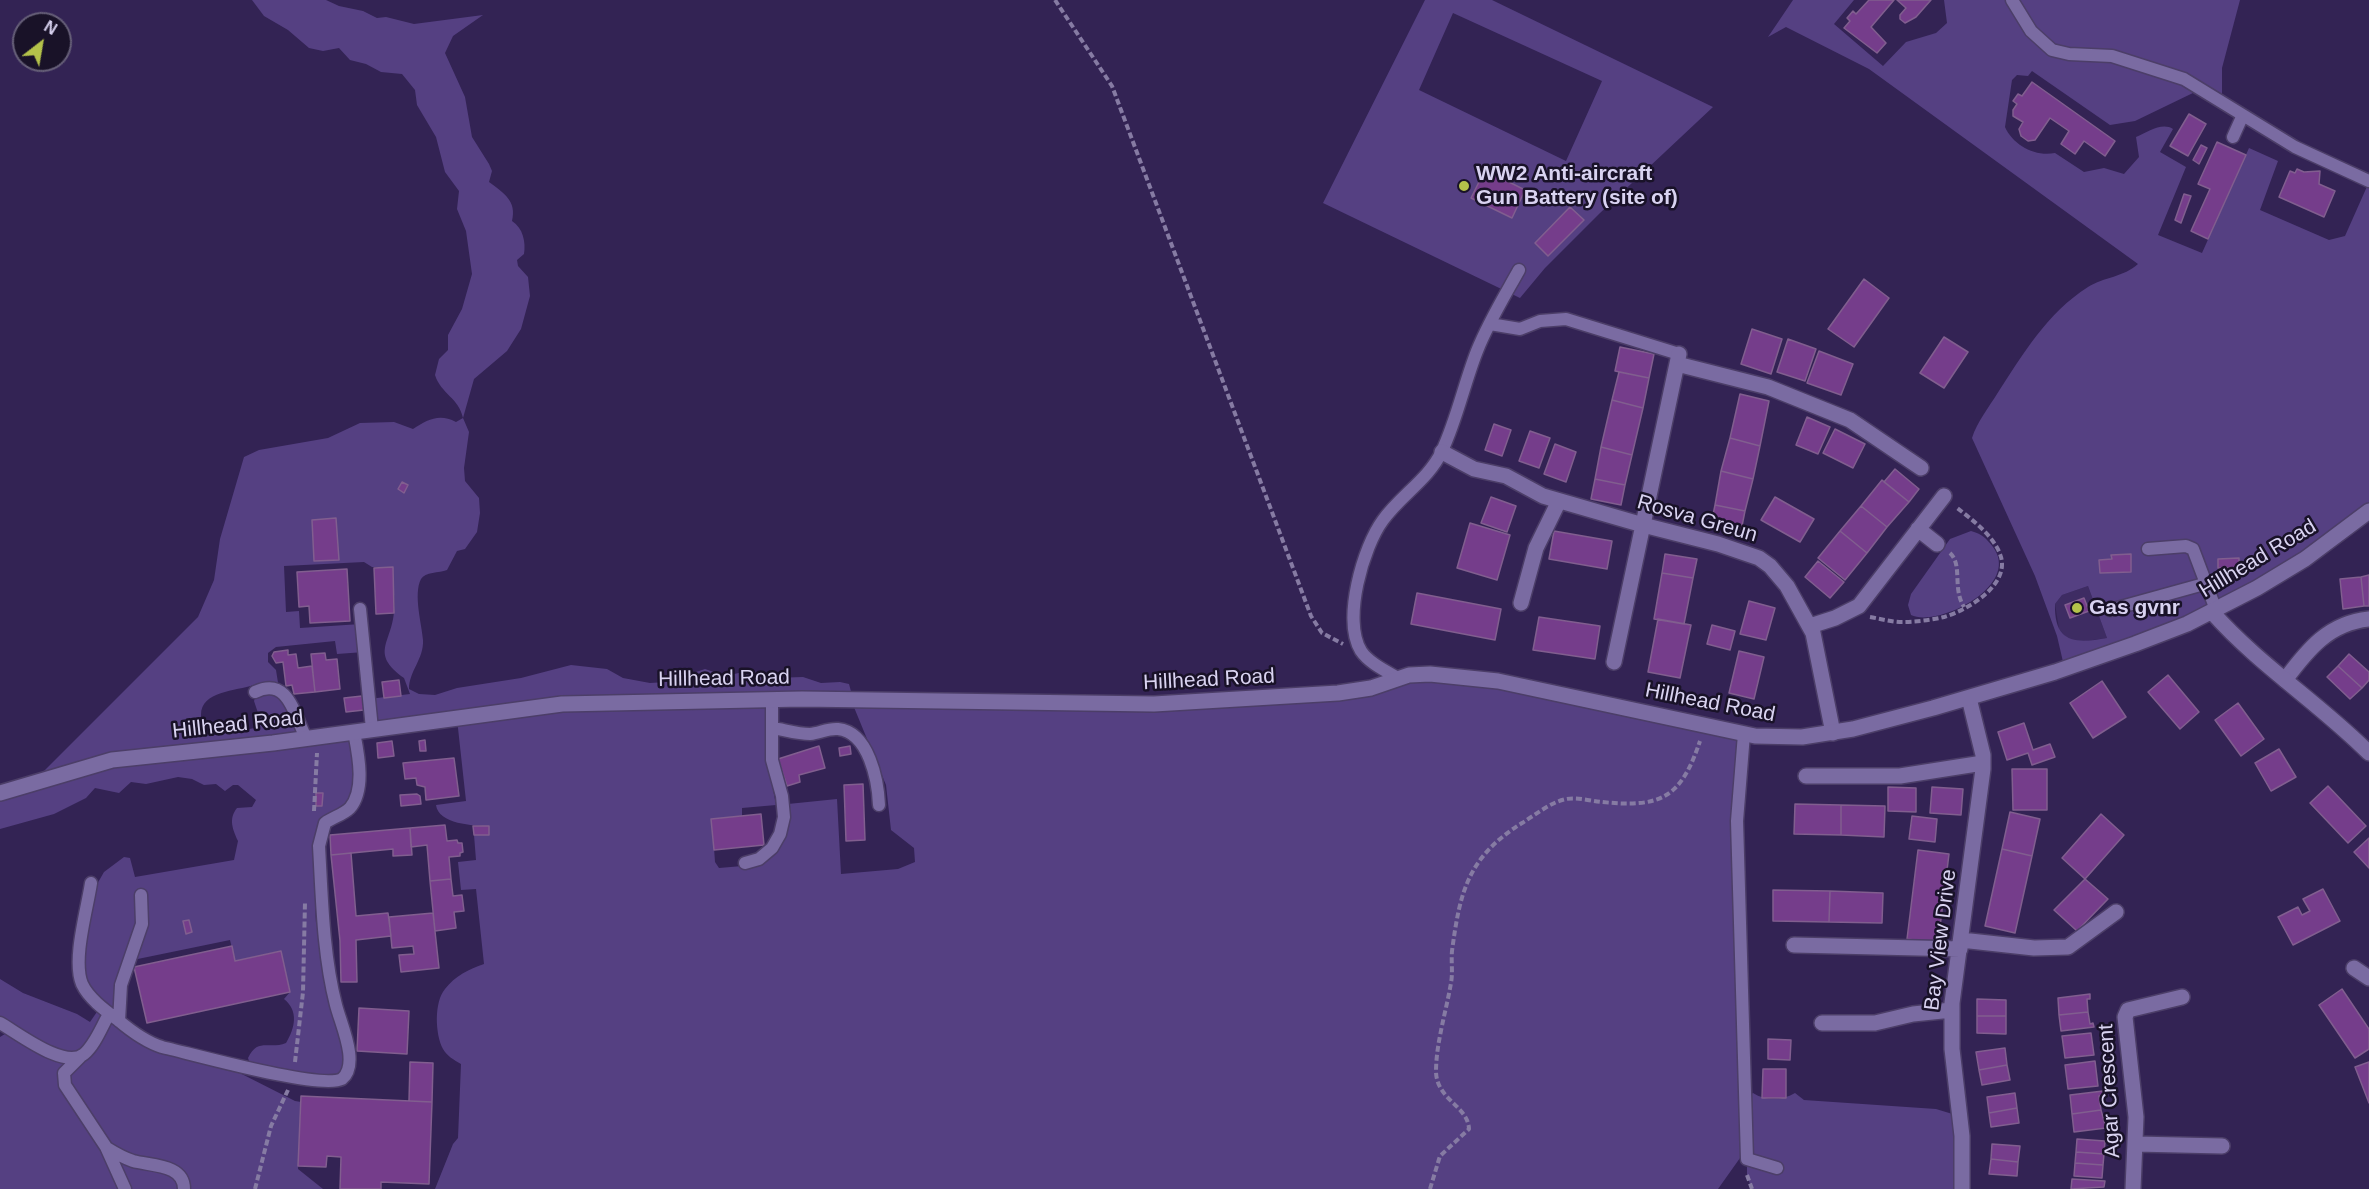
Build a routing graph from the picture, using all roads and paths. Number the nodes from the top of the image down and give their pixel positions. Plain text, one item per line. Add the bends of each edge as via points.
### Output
1 (1054, 0) edge
2 (2012, 0) edge
3 (2242, 117) junction
4 (2233, 137) dead end
5 (2369, 181) edge
6 (1519, 270) dead end
7 (1490, 324) junction
8 (1678, 359) junction
9 (1442, 452) junction
10 (1922, 468) dead end
11 (1944, 496) joint
12 (1559, 501) junction
13 (2369, 511) edge
14 (1643, 525) junction
15 (1918, 529) junction
16 (1937, 544) joint
17 (2148, 549) dead end
18 (2204, 584) junction
19 (1521, 603) dead end
20 (1965, 607) junction
21 (360, 609) dead end
22 (1854, 609) junction
23 (2110, 610) dead end
24 (2214, 611) junction
25 (2369, 619) edge
26 (1810, 626) junction
27 (1361, 650) junction
28 (1614, 662) dead end
29 (1398, 678) junction
30 (2285, 680) junction
31 (255, 692) dead end
32 (1969, 698) junction
33 (772, 699) junction
34 (1705, 724) junction
35 (773, 728) junction
36 (372, 729) junction
37 (354, 732) junction
38 (1833, 733) junction
39 (1744, 734) junction
40 (311, 738) junction
41 (2369, 753) edge
42 (1983, 763) junction
43 (1806, 776) dead end
44 (0, 793) edge
45 (879, 805) dead end
46 (313, 821) dead end
47 (745, 863) dead end
48 (91, 883) dead end
49 (306, 894) dead end
50 (141, 895) dead end
51 (2116, 912) dead end
52 (1794, 945) dead end
53 (1960, 945) junction
54 (2354, 968) dead end
55 (2369, 978) edge
56 (2182, 997) dead end
57 (1952, 1010) junction
58 (114, 1017) junction
59 (0, 1023) edge
60 (1822, 1023) dead end
61 (80, 1057) junction
62 (292, 1077) junction
63 (2136, 1144) junction
64 (2222, 1146) dead end
65 (106, 1147) junction
66 (1778, 1168) dead end
67 (125, 1189) edge
68 (184, 1189) edge
69 (255, 1189) edge
70 (1430, 1189) edge
71 (1962, 1189) edge
72 (2133, 1189) edge

1 - 27 path via 1112,87 1315,623 1332,640
2 - 3 lane via 2026,25 2052,50 2112,56 2184,80
3 - 4 lane
3 - 5 lane via 2309,155
6 - 7 lane
7 - 8 lane via 1520,329 1540,321 1566,319
7 - 9 lane via 1477,350
8 - 10 street via 1768,387 1850,420
8 - 14 street
9 - 12 street, Rosva Greun via 1474,469 1506,476
9 - 27 lane via 1425,477 1383,519 1372,538 1355,604
11 - 15 street
11 - 20 path via 1979,526 2000,554 2002,571 1992,587
12 - 14 street, Rosva Greun
12 - 19 street via 1536,548
13 - 24 street, Hillhead Road via 2305,560
14 - 26 street, Rosva Greun via 1759,558 1787,586
14 - 28 street
15 - 16 street
15 - 22 street
16 - 20 path via 1954,555 1958,566 1957,592
17 - 18 lane via 2190,547 2197,555
18 - 23 lane
18 - 24 lane
20 - 22 path via 1944,617 1902,622 1863,616
21 - 36 lane
22 - 26 street
24 - 30 street via 2241,644
24 - 32 street, Hillhead Road via 2105,655
25 - 30 street via 2348,623 2324,635
26 - 38 street, Rosva Greun
27 - 29 lane
29 - 33 street, Hillhead Road via 1371,688 1338,693 1154,704
29 - 34 street, Hillhead Road via 1430,674 1498,681
30 - 41 street
31 - 40 lane via 271,686 282,692
32 - 38 street, Hillhead Road
32 - 42 street, Bay View Drive
33 - 35 lane
33 - 36 street, Hillhead Road via 562,704
34 - 39 street, Hillhead Road
34 - 70 path via 1688,774 1669,793 1634,805 1580,799 1554,804 1495,842 1471,875 1460,898 1452,980 1436,1075 1445,1096 1468,1121 1469,1129 1440,1156
35 - 45 lane via 810,734 840,729 854,737 864,748 876,778
35 - 47 lane via 772,757 782,796 782,826 768,853
36 - 37 street, Hillhead Road
37 - 40 street, Hillhead Road
37 - 62 lane via 357,793 348,809 325,823 320,846 330,979 349,1055 349,1070 336,1082
38 - 39 street, Hillhead Road via 1775,738
39 - 66 lane via 1737,821 1747,1159
40 - 44 street, Hillhead Road via 112,760
40 - 46 path
42 - 43 street via 1900,776
42 - 53 street, Bay View Drive
48 - 58 lane via 79,975 87,992
49 - 62 path via 299,1045
50 - 58 lane via 142,924
51 - 53 street via 2068,947
52 - 53 street
53 - 57 street, Bay View Drive
54 - 55 street
56 - 63 street, Agar Crescent via 2126,1013
57 - 60 street via 1875,1023
57 - 71 street, Bay View Drive via 1953,1067 1963,1151
58 - 61 lane
58 - 62 lane via 157,1045
59 - 61 lane via 53,1054
61 - 65 lane via 67,1067 63,1079
62 - 69 path via 271,1126
63 - 64 street
63 - 72 street, Agar Crescent
65 - 67 lane
65 - 68 lane via 125,1158 174,1172 182,1179

